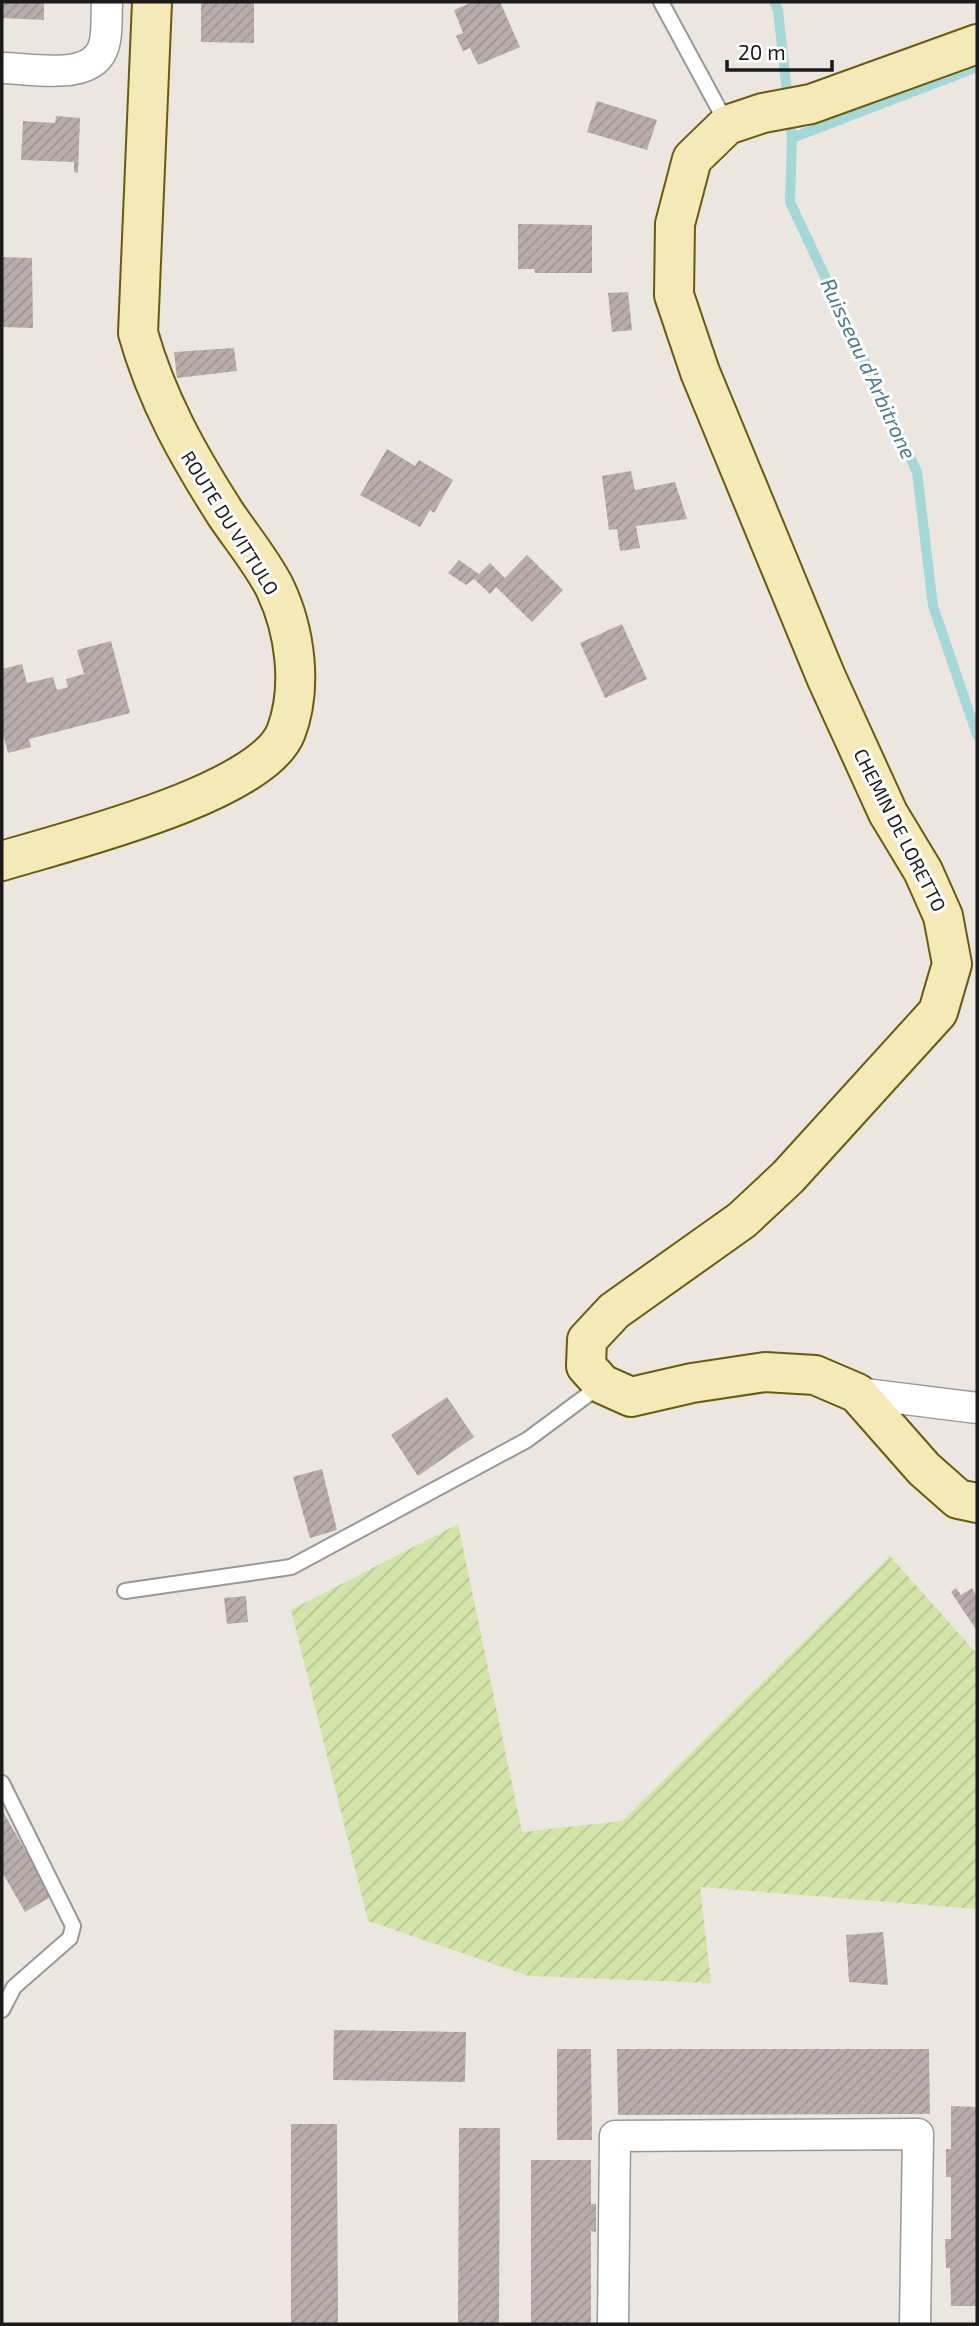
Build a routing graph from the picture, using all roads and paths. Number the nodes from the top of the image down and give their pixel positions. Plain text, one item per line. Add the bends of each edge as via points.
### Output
1 (107, 2) edge
2 (152, 2) edge
3 (661, 2) edge
4 (977, 44) edge
5 (2, 68) edge
6 (727, 125) junction
7 (2, 862) edge
8 (603, 1384) junction
9 (858, 1393) junction
10 (977, 1408) edge
11 (977, 1503) edge
12 (125, 1591) dead end
13 (2, 1783) edge
14 (2, 2010) edge
15 (613, 2324) edge
16 (915, 2324) edge

1 - 5 street via 104,46 94,62 80,69
2 - 7 street, ROUTE DU VITTULO via 138,333 180,442 275,588 294,647 295,682 285,734 263,760 177,807
3 - 6 lane
4 - 6 street, CHEMIN DE LORETTO via 811,104
6 - 8 street, CHEMIN DE LORETTO via 692,159 675,224 674,295 700,372 826,677 887,813 923,871 943,916 952,964 938,1012 788,1177 742,1220 614,1311 587,1340 586,1366
8 - 9 street via 631,1397 765,1371 815,1375
8 - 12 lane via 527,1440 291,1567
9 - 10 street
9 - 11 street via 924,1469 958,1499
13 - 14 lane via 73,1926 71,1938 14,1987
15 - 16 street via 615,2136 918,2134

